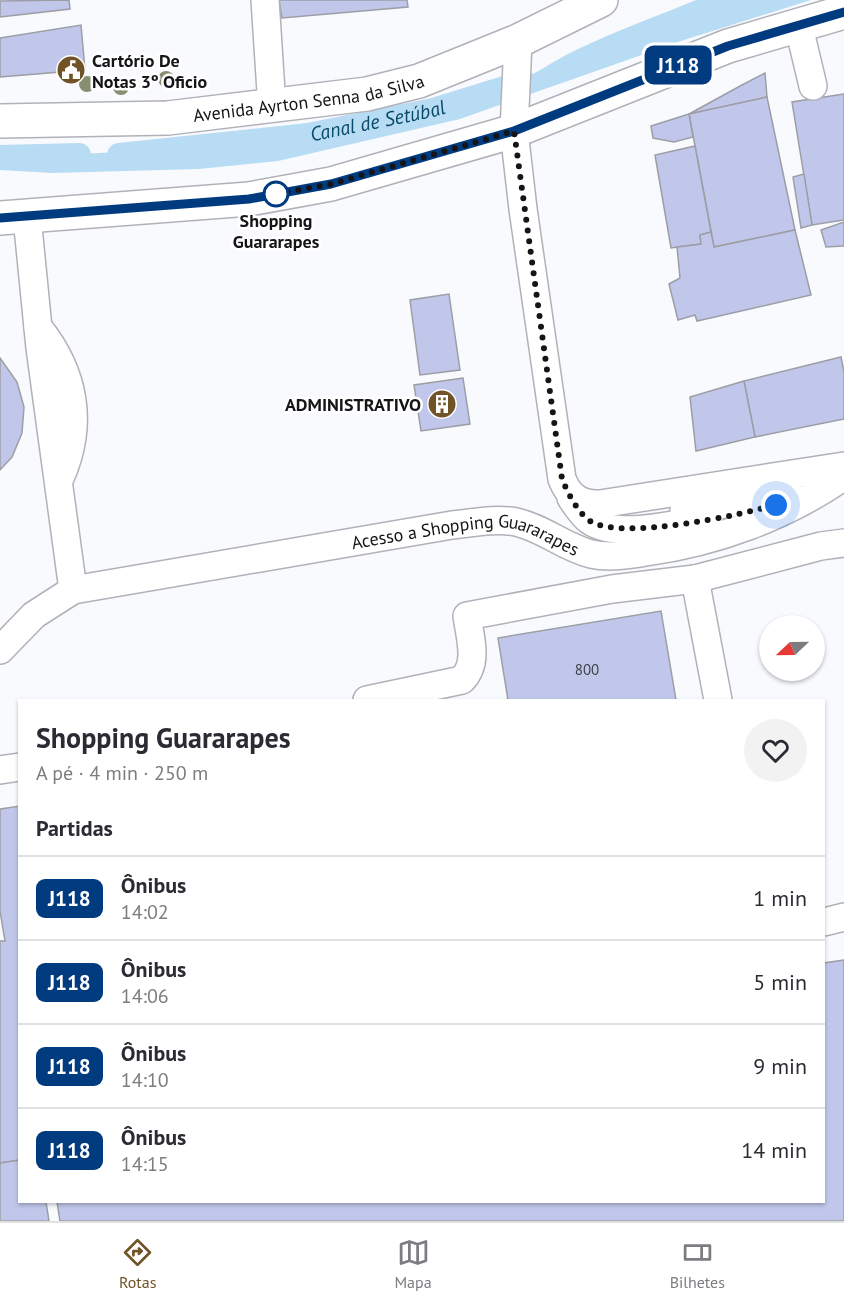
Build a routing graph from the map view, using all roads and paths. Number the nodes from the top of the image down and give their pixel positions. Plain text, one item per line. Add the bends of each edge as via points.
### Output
1 (264, 0) edge
2 (602, 0) edge
3 (844, 12) edge
4 (798, 23) junction
5 (517, 52) junction
6 (813, 86) dead end
7 (272, 107) junction
8 (0, 121) edge
9 (514, 131) junction
10 (13, 217) edge
11 (844, 466) edge
12 (844, 476) edge
13 (810, 497) junction
14 (576, 498) junction
15 (844, 543) edge
16 (695, 579) junction
17 (73, 590) junction
18 (0, 651) edge
19 (372, 699) edge
20 (718, 699) edge
21 (18, 767) edge
22 (0, 770) edge
23 (844, 917) edge
24 (825, 922) edge

1 - 7 lane
2 - 5 main road, Avenida Ayrton Senna da Silva
3 - 4 main road
4 - 6 lane
4 - 9 main road
5 - 7 main road, Avenida Ayrton Senna da Silva via 367,94
5 - 9 lane
7 - 8 main road, Avenida Ayrton Senna da Silva via 168,118
9 - 10 main road via 331,184 249,199
9 - 14 lane via 562,479
10 - 17 lane via 38,326
11 - 14 lane
12 - 13 lane, Acesso a Shopping Guararapes
13 - 14 lane via 759,510 633,529 608,528 589,520
13 - 17 lane, Acesso a Shopping Guararapes via 717,537 624,555 593,554 515,522 492,522 452,525
15 - 16 lane
16 - 19 lane via 467,616 473,661 462,680
16 - 20 lane
17 - 18 lane, Acesso a Shopping Guararapes via 34,615
21 - 22 lane
23 - 24 lane

